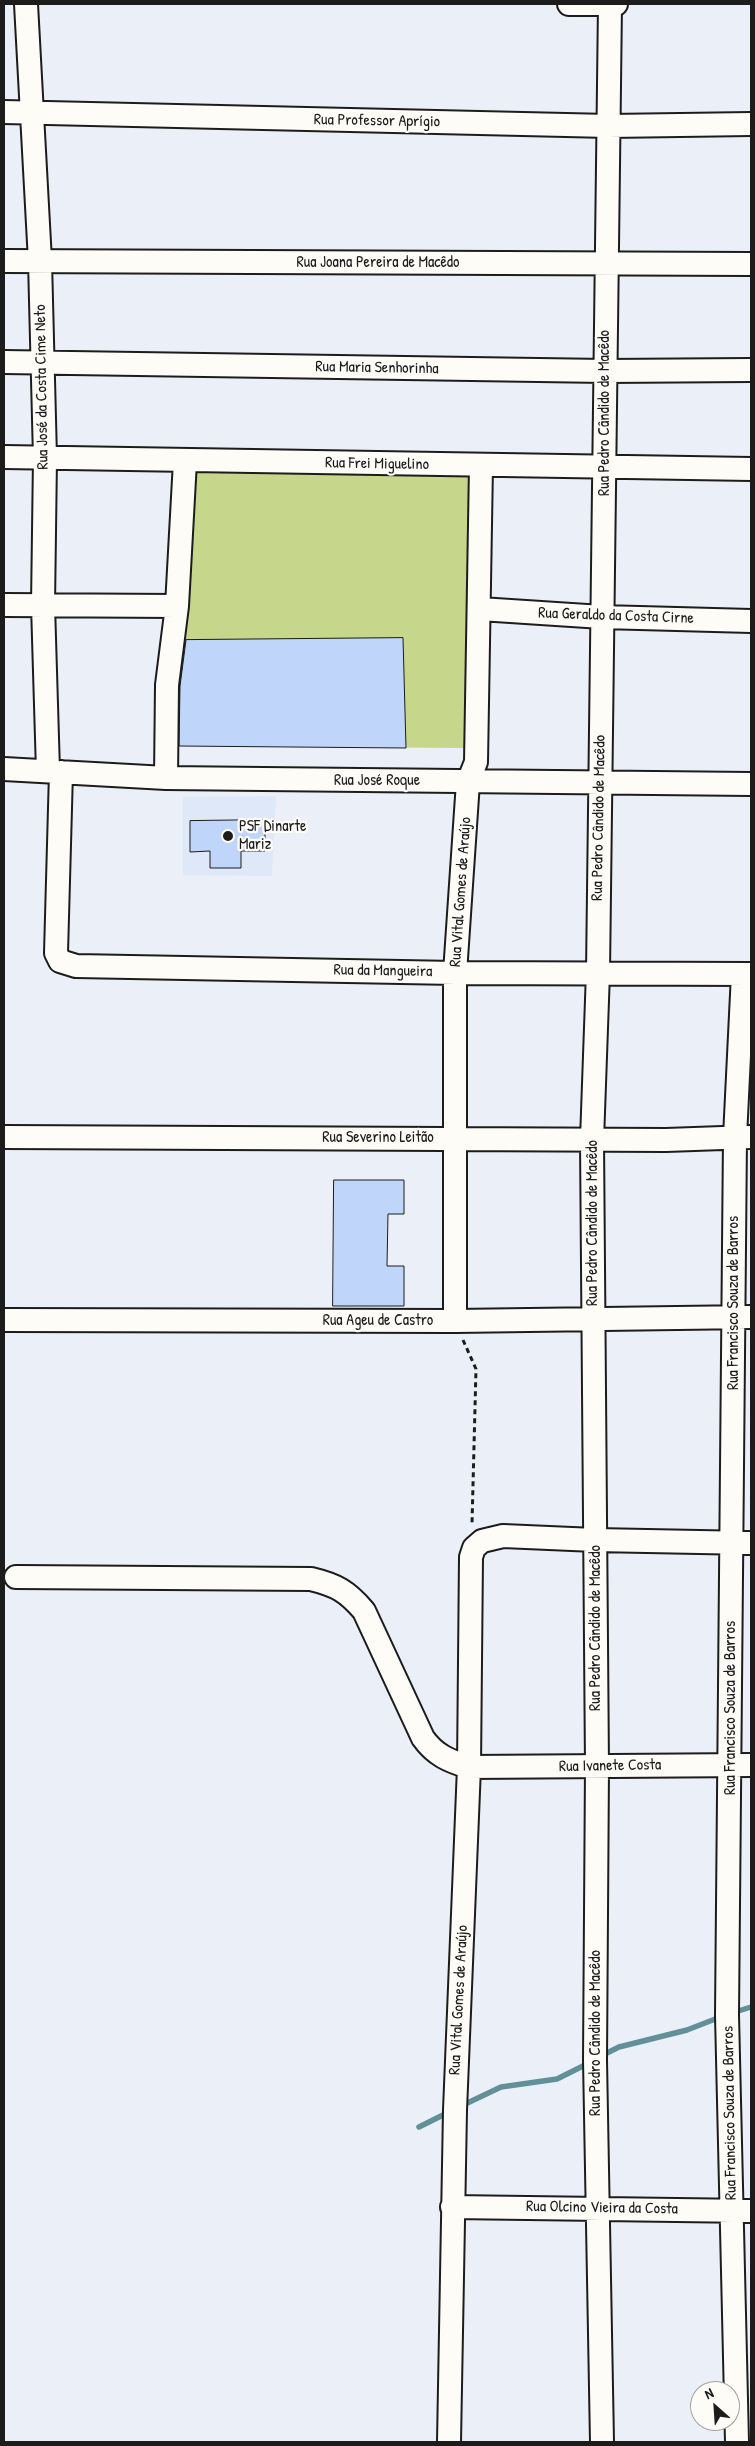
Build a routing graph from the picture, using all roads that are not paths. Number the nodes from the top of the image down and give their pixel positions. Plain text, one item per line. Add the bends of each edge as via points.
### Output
1 (26, 4) edge
2 (570, 4) edge
3 (610, 4) edge
4 (616, 4) edge
5 (4, 112) edge
6 (32, 113) junction
7 (751, 124) edge
8 (609, 126) junction
9 (4, 261) edge
10 (40, 261) junction
11 (751, 264) edge
12 (605, 265) junction
13 (4, 362) edge
14 (40, 362) junction
15 (751, 370) edge
16 (605, 371) junction
17 (4, 457) edge
18 (45, 458) junction
19 (185, 461) junction
20 (481, 465) junction
21 (604, 467) junction
22 (751, 469) edge
23 (4, 605) edge
24 (44, 605) junction
25 (178, 606) junction
26 (480, 609) junction
27 (602, 617) junction
28 (751, 621) edge
29 (4, 769) edge
30 (55, 771) junction
31 (166, 778) junction
32 (599, 781) junction
33 (468, 782) junction
34 (751, 784) edge
35 (76, 966) joint
36 (598, 972) junction
37 (455, 973) junction
38 (747, 974) edge
39 (4, 1137) edge
40 (743, 1137) edge
41 (456, 1138) junction
42 (592, 1140) junction
43 (742, 1317) edge
44 (4, 1320) edge
45 (593, 1320) junction
46 (455, 1321) junction
47 (596, 1540) junction
48 (742, 1543) edge
49 (16, 1577) dead end
50 (741, 1765) edge
51 (469, 1766) junction
52 (597, 1767) junction
53 (452, 2207) junction
54 (596, 2207) junction
55 (742, 2210) edge
56 (450, 2442) edge
57 (602, 2442) edge
58 (737, 2442) edge

1 - 6 street, Rua José da Costa Cime Neto
2 - 3 street
3 - 4 street
3 - 8 street, Rua Pedro Cândido de Macêdo
5 - 6 street, Rua Professor Aprígio
6 - 8 street, Rua Professor Aprígio
6 - 10 street, Rua José da Costa Cime Neto
7 - 8 street, Rua Professor Aprígio
8 - 12 street, Rua Pedro Cândido de Macêdo
9 - 10 street, Rua Joana Pereira de Macêdo
10 - 12 street, Rua Joana Pereira de Macêdo
10 - 14 street, Rua José da Costa Cime Neto
11 - 12 street, Rua Joana Pereira de Macêdo
12 - 16 street, Rua Pedro Cândido de Macêdo
13 - 14 street, Rua Maria Senhorinha
14 - 16 street, Rua Maria Senhorinha
14 - 18 street, Rua José da Costa Cime Neto
15 - 16 street, Rua Maria Senhorinha
16 - 21 street, Rua Pedro Cândido de Macêdo
17 - 18 street, Rua Frei Miguelino
18 - 19 street, Rua Frei Miguelino
18 - 24 street, Rua José da Costa Cime Neto
19 - 20 street, Rua Frei Miguelino
19 - 25 street
20 - 21 street, Rua Frei Miguelino
20 - 26 street, Rua Vital Gomes de Araújo
21 - 22 street, Rua Frei Miguelino
21 - 27 street, Rua Pedro Cândido de Macêdo
23 - 24 street
24 - 25 street
24 - 30 street, Rua José da Costa Cime Neto
25 - 31 street via 167,685
26 - 27 street, Rua Geraldo da Costa Cirne
26 - 33 street, Rua Vital Gomes de Araújo via 476,762
27 - 28 street, Rua Geraldo da Costa Cirne
27 - 32 street, Rua Pedro Cândido de Macêdo
29 - 30 street, Rua José Roque
30 - 31 street, Rua José Roque
30 - 35 street, Rua José da Costa Cime Neto via 56,953 60,961
31 - 33 street, Rua José Roque
32 - 33 street, Rua José Roque
32 - 34 street, Rua José Roque
32 - 36 street, Rua Pedro Cândido de Macêdo
33 - 37 street, Rua Vital Gomes de Araújo
35 - 37 street, Rua da Mangueira
36 - 37 street, Rua da Mangueira
36 - 38 street, Rua da Mangueira
36 - 42 street, Rua Pedro Cândido de Macêdo
37 - 41 street, Rua Vital Gomes de Araújo
38 - 40 street, Rua Francisco Souza de Barros
39 - 41 street, Rua Severino Leitão
40 - 42 street, Rua Severino Leitão
40 - 43 street, Rua Francisco Souza de Barros
41 - 42 street, Rua Severino Leitão
41 - 46 street, Rua Vital Gomes de Araújo
42 - 45 street, Rua Pedro Cândido de Macêdo
43 - 45 street, Rua Ageu de Castro
43 - 48 street, Rua Francisco Souza de Barros
44 - 46 street, Rua Ageu de Castro
45 - 46 street, Rua Ageu de Castro
45 - 47 street, Rua Pedro Cândido de Macêdo
47 - 48 street
47 - 51 street, Rua Vital Gomes de Araújo via 503,1536 482,1541 474,1548 471,1557
47 - 52 street, Rua Pedro Cândido de Macêdo
48 - 50 street, Rua Francisco Souza de Barros
49 - 51 street, Rua Ivanete Costa via 312,1579 332,1584 350,1594 364,1611 430,1748 450,1761
50 - 52 street, Rua Ivanete Costa
50 - 55 street, Rua Francisco Souza de Barros via 727,2015
51 - 52 street, Rua Ivanete Costa
51 - 53 street, Rua Vital Gomes de Araújo
52 - 54 street, Rua Pedro Cândido de Macêdo
53 - 54 street, Rua Olcino Vieira da Costa
53 - 56 street, Rua Vital Gomes de Araújo
54 - 55 street, Rua Olcino Vieira da Costa
54 - 57 street, Rua Pedro Cândido de Macêdo
55 - 58 street, Rua Francisco Souza de Barros

